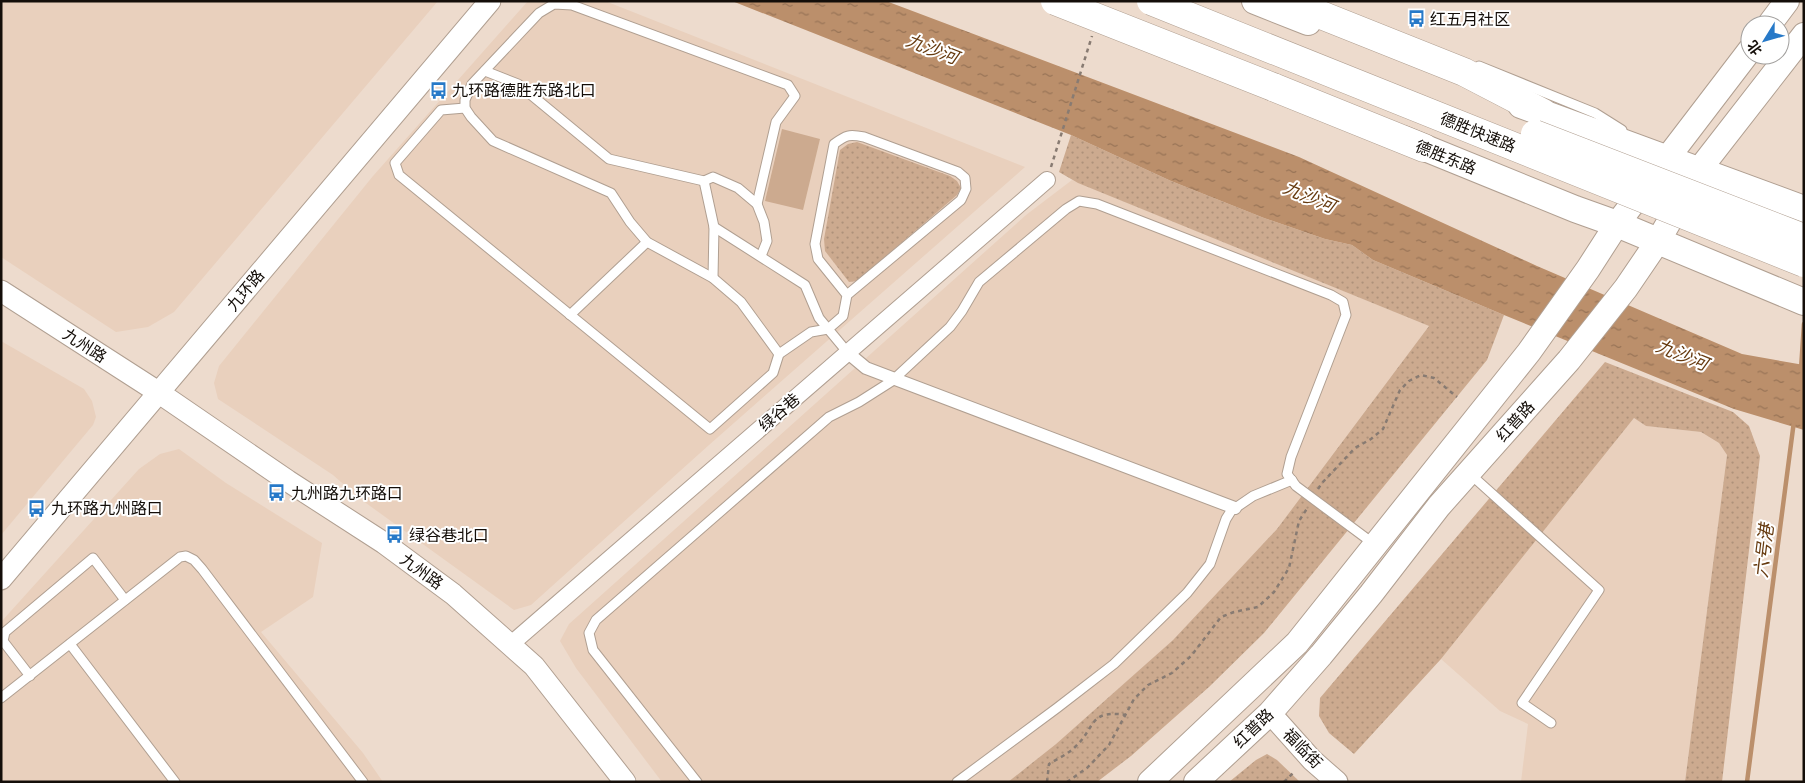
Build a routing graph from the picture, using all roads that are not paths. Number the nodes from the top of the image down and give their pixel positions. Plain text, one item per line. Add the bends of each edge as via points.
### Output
1 (490, 1) edge
2 (1055, 1) edge
3 (1092, 1) edge
4 (1152, 1) edge
5 (1198, 1) edge
6 (1255, 1) edge
7 (1286, 1) edge
8 (1787, 1) edge
9 (1776, 15) edge
10 (1804, 35) edge
11 (1740, 63) edge
12 (1475, 64) dead end
13 (485, 71) junction
14 (465, 108) junction
15 (1543, 113) junction
16 (1424, 148) junction
17 (1667, 158) junction
18 (1699, 170) junction
19 (1047, 180) road end
20 (704, 181) junction
21 (757, 204) junction
22 (1797, 206) edge
23 (1617, 224) junction
24 (714, 227) junction
25 (1804, 238) edge
26 (1658, 241) junction
27 (647, 242) junction
28 (761, 256) junction
29 (1804, 263) edge
30 (713, 278) junction
31 (1, 291) edge
32 (847, 295) junction
33 (1804, 302) edge
34 (570, 315) junction
35 (828, 329) junction
36 (848, 352) junction
37 (779, 354) junction
38 (894, 379) junction
39 (158, 392) junction
40 (1468, 473) junction
41 (1292, 480) junction
42 (1235, 508) junction
43 (1375, 544) junction
44 (1, 579) edge
45 (125, 600) junction
46 (70, 644) junction
47 (510, 645) junction
48 (30, 676) junction
49 (1, 698) edge
50 (1270, 712) junction
51 (1551, 723) dead end
52 (175, 782) edge
53 (363, 782) edge
54 (625, 782) edge
55 (697, 782) edge
56 (957, 782) edge
57 (1150, 782) edge
58 (1196, 782) edge
59 (1337, 782) edge

1 - 39 street, 九环路
2 - 16 highway, bridge
3 - 16 main road, 德胜东路
4 - 29 highway, 德胜快速路, bridge
5 - 25 highway, 德胜快速路, bridge
6 - 15 main road
7 - 15 highway via 1464,72
8 - 9 main road
10 - 18 main road, 红普路
11 - 17 main road, 红普路
12 - 17 lane via 1595,113
13 - 14 lane via 472,84
13 - 20 lane via 518,84 609,159
13 - 21 lane via 539,13 554,4 572,5 788,85 795,96 776,122
14 - 27 lane via 493,140 611,193
14 - 34 lane via 441,110 395,162 399,175
15 - 17 main road
16 - 23 main road, 德胜东路
17 - 18 main road
17 - 23 main road, 红普路
18 - 22 main road
18 - 26 main road, 红普路
19 - 36 street, 绿谷巷
20 - 21 lane via 713,177 738,188
20 - 24 lane
21 - 28 lane via 767,241
23 - 26 main road, 德胜东路
23 - 43 main road, 红普路 via 1529,352
24 - 28 lane
24 - 30 lane
26 - 33 main road, 德胜东路
26 - 40 main road, 红普路 via 1626,288 1569,360
27 - 30 lane
27 - 34 lane
28 - 35 lane via 805,285 819,318
30 - 37 lane via 741,302
31 - 39 street, 九州路
32 - 32 lane via 818,259 815,244 834,144 844,136 864,137 958,172 965,178 966,188 961,200
32 - 35 lane via 843,316
34 - 37 lane via 710,429 773,373
35 - 36 lane
35 - 37 lane via 811,332
36 - 38 street via 866,368
36 - 47 street, 绿谷巷
38 - 41 lane via 950,327 979,282 1066,209 1079,201 1096,204 1343,302 1346,315 1292,457 1287,474
38 - 42 street
38 - 55 lane via 829,418 799,442 596,620 589,633 593,650
39 - 44 street, 九环路
39 - 47 street, 九州路 via 384,543 453,594
40 - 50 main road, 红普路 via 1321,655
40 - 51 lane via 1599,590 1522,703
41 - 42 lane via 1253,496
41 - 43 lane
42 - 56 lane via 1230,511 1210,564 1186,593 1114,664
43 - 57 main road, 红普路 via 1297,643
45 - 46 lane
45 - 48 lane via 93,558 5,632 3,642
45 - 53 lane via 180,557 194,560
46 - 48 lane
46 - 52 lane
47 - 54 street, 九州路 via 534,666
48 - 49 lane
50 - 58 main road, 红普路
50 - 59 street, 福临街 via 1312,760

